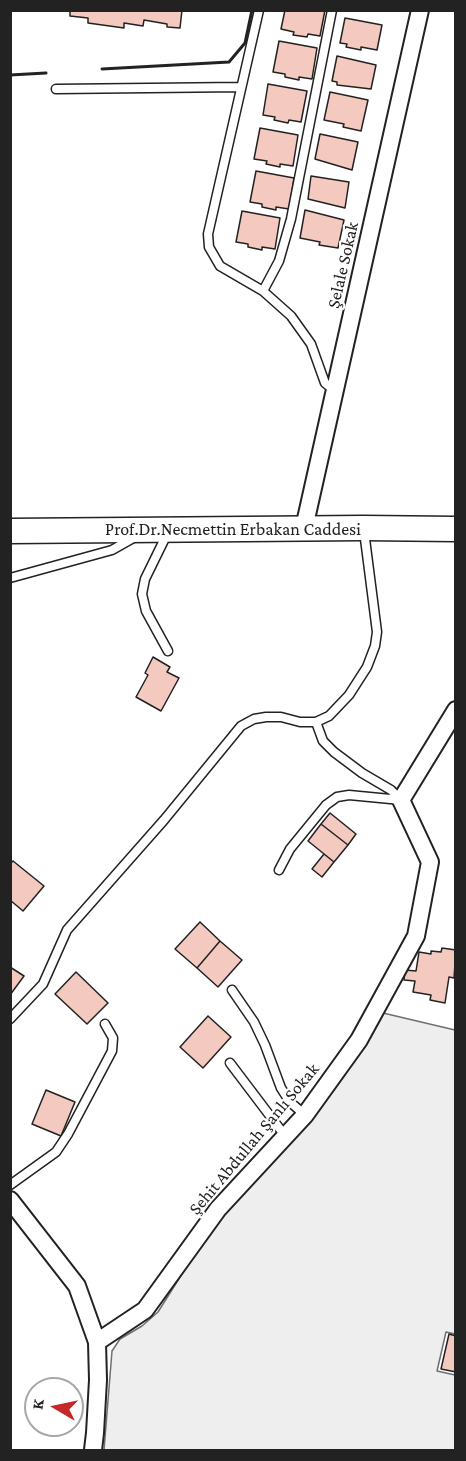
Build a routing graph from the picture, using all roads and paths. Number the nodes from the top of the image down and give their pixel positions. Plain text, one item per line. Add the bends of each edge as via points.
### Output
1 (259, 10) edge
2 (332, 10) edge
3 (420, 10) edge
4 (242, 87) junction
5 (56, 90) dead end
6 (263, 291) junction
7 (334, 390) junction
8 (304, 528) junction
9 (363, 528) junction
10 (159, 529) junction
11 (456, 529) edge
12 (10, 531) edge
13 (10, 578) edge
14 (168, 651) dead end
15 (456, 710) edge
16 (316, 722) junction
17 (401, 800) junction
18 (279, 870) dead end
19 (232, 990) dead end
20 (10, 1019) edge
21 (105, 1024) dead end
22 (230, 1063) dead end
23 (305, 1115) junction
24 (286, 1137) junction
25 (10, 1185) edge
26 (10, 1200) edge
27 (97, 1342) junction
28 (93, 1450) edge

1 - 4 lane
2 - 6 lane via 291,219 279,261
3 - 7 street, Şelale Sokak
4 - 5 lane
4 - 6 lane via 208,240 220,267
6 - 7 lane via 302,329 325,383
7 - 8 street, Şelale Sokak
8 - 9 main road, Prof.Dr.Necmettin Erbakan Caddesi
8 - 10 main road, Prof.Dr.Necmettin Erbakan Caddesi
9 - 11 main road, Prof.Dr.Necmettin Erbakan Caddesi
9 - 16 lane via 377,632 375,646 349,695 329,716
10 - 12 main road, Prof.Dr.Necmettin Erbakan Caddesi
10 - 13 lane via 111,550
10 - 14 lane via 142,594 146,611
15 - 17 street
16 - 17 lane via 323,741 334,753
16 - 20 lane via 266,717 241,726 67,930 42,984
17 - 18 lane via 337,797 290,849
17 - 23 street, Şehit Abdullah Şanlı Sokak via 430,862 416,936 359,1040
19 - 23 lane via 254,1022 281,1088
21 - 25 lane via 113,1038 112,1051 68,1134 56,1152
22 - 24 lane
23 - 24 street, Şehit Abdullah Şanlı Sokak
24 - 27 street, Şehit Abdullah Şanlı Sokak via 218,1209 145,1310
26 - 27 street via 77,1286
27 - 28 street

